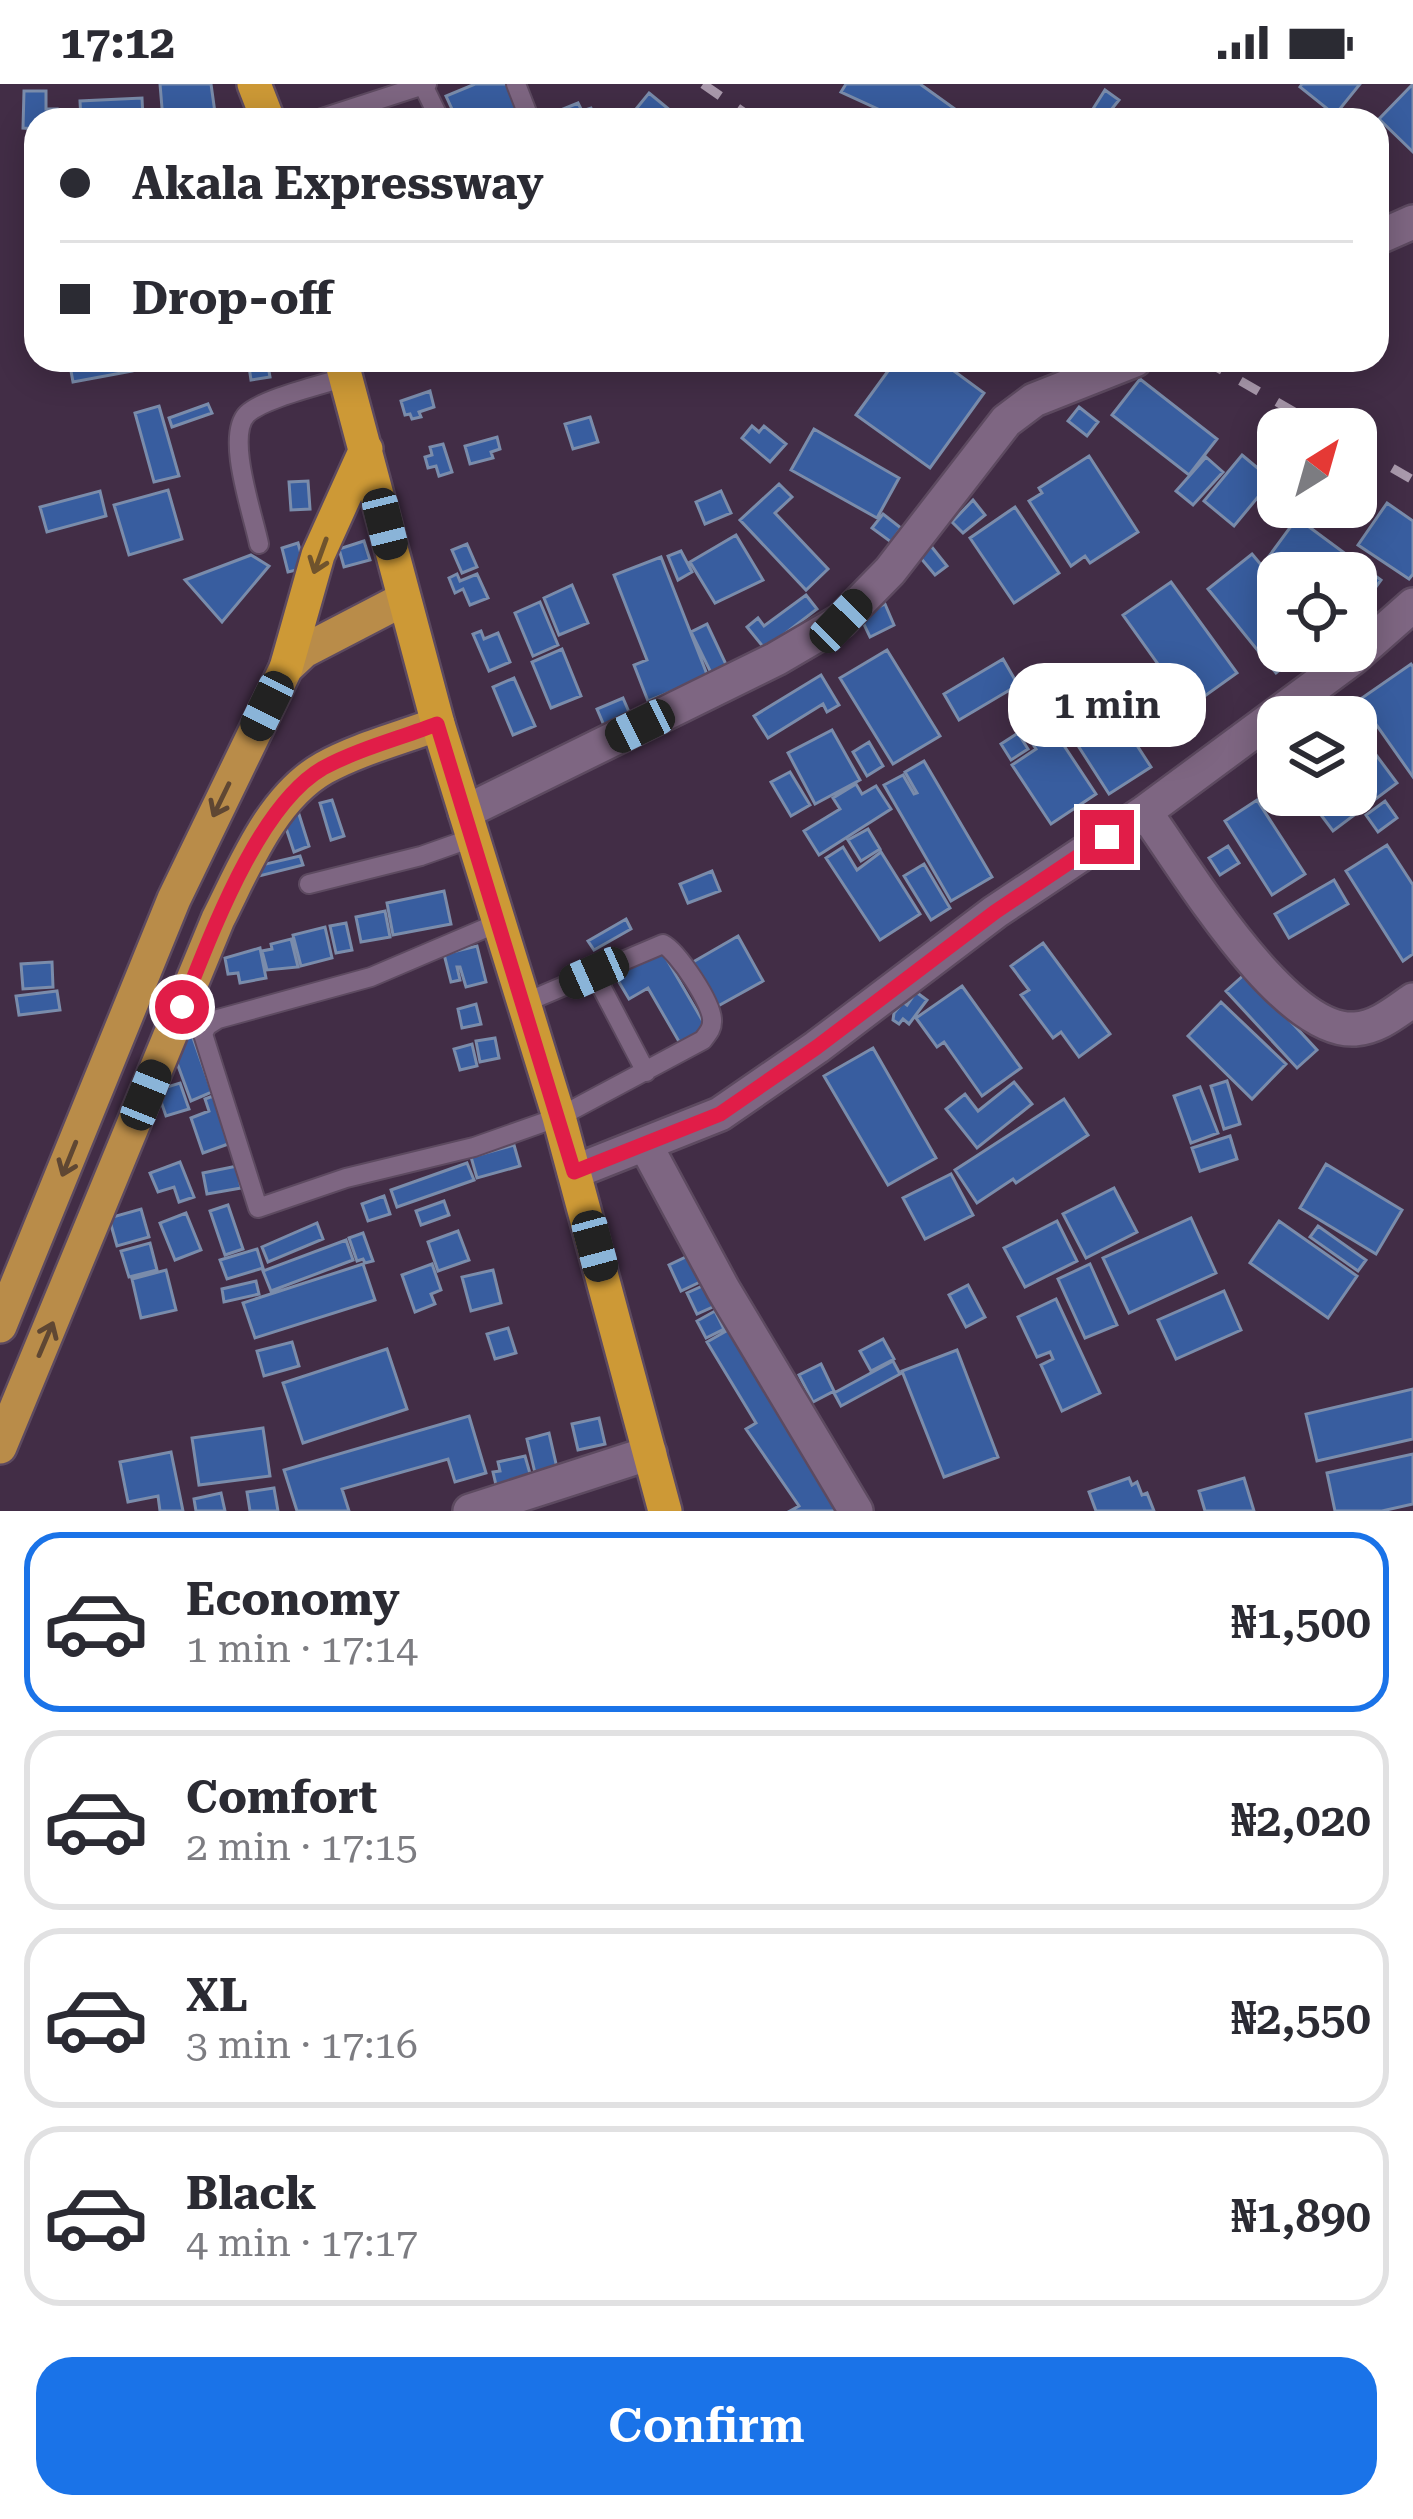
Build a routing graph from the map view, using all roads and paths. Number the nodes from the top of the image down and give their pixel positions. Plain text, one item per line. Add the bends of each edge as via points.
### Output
1 (425, 85) edge
2 (360, 108) edge
3 (334, 372) edge
4 (344, 372) edge
5 (1105, 372) edge
6 (366, 449) junction
7 (259, 544) dead end
8 (404, 599) junction
9 (1413, 605) edge
10 (286, 668) junction
11 (437, 724) junction
12 (1145, 812) junction
13 (468, 825) junction
14 (309, 884) dead end
15 (500, 922) junction
16 (594, 973) junction
17 (1413, 1000) edge
18 (524, 1003) junction
19 (646, 1072) junction
20 (559, 1117) junction
21 (646, 1146) junction
22 (574, 1172) junction
23 (0, 1326) edge
24 (0, 1447) edge
25 (650, 1453) junction
26 (470, 1511) edge
27 (665, 1511) edge
28 (856, 1511) edge

1 - 2 lane
3 - 7 lane via 255,408 239,426
4 - 6 highway
5 - 13 street via 1034,400 1006,421 841,621
6 - 8 highway
6 -> 10 highway via 318,555
8 - 10 main road
8 - 11 highway
9 - 12 street
10 -> 23 main road via 174,899
11 - 13 highway
24 -> 11 main road via 254,848 291,793 324,768
12 - 17 street via 1266,979 1299,1009 1351,1030
12 - 21 street via 720,1114
13 - 14 lane via 421,856
13 - 15 highway
15 - 18 highway
15 - 20 lane via 371,977 218,1019 203,1034 258,1208
16 - 18 lane
16 - 19 lane
16 - 19 lane via 663,944 676,952 711,1012 703,1040
18 - 20 highway
19 - 20 lane
20 - 22 highway
21 - 22 street
21 - 28 street
22 - 25 highway
25 - 26 street
25 - 27 highway

